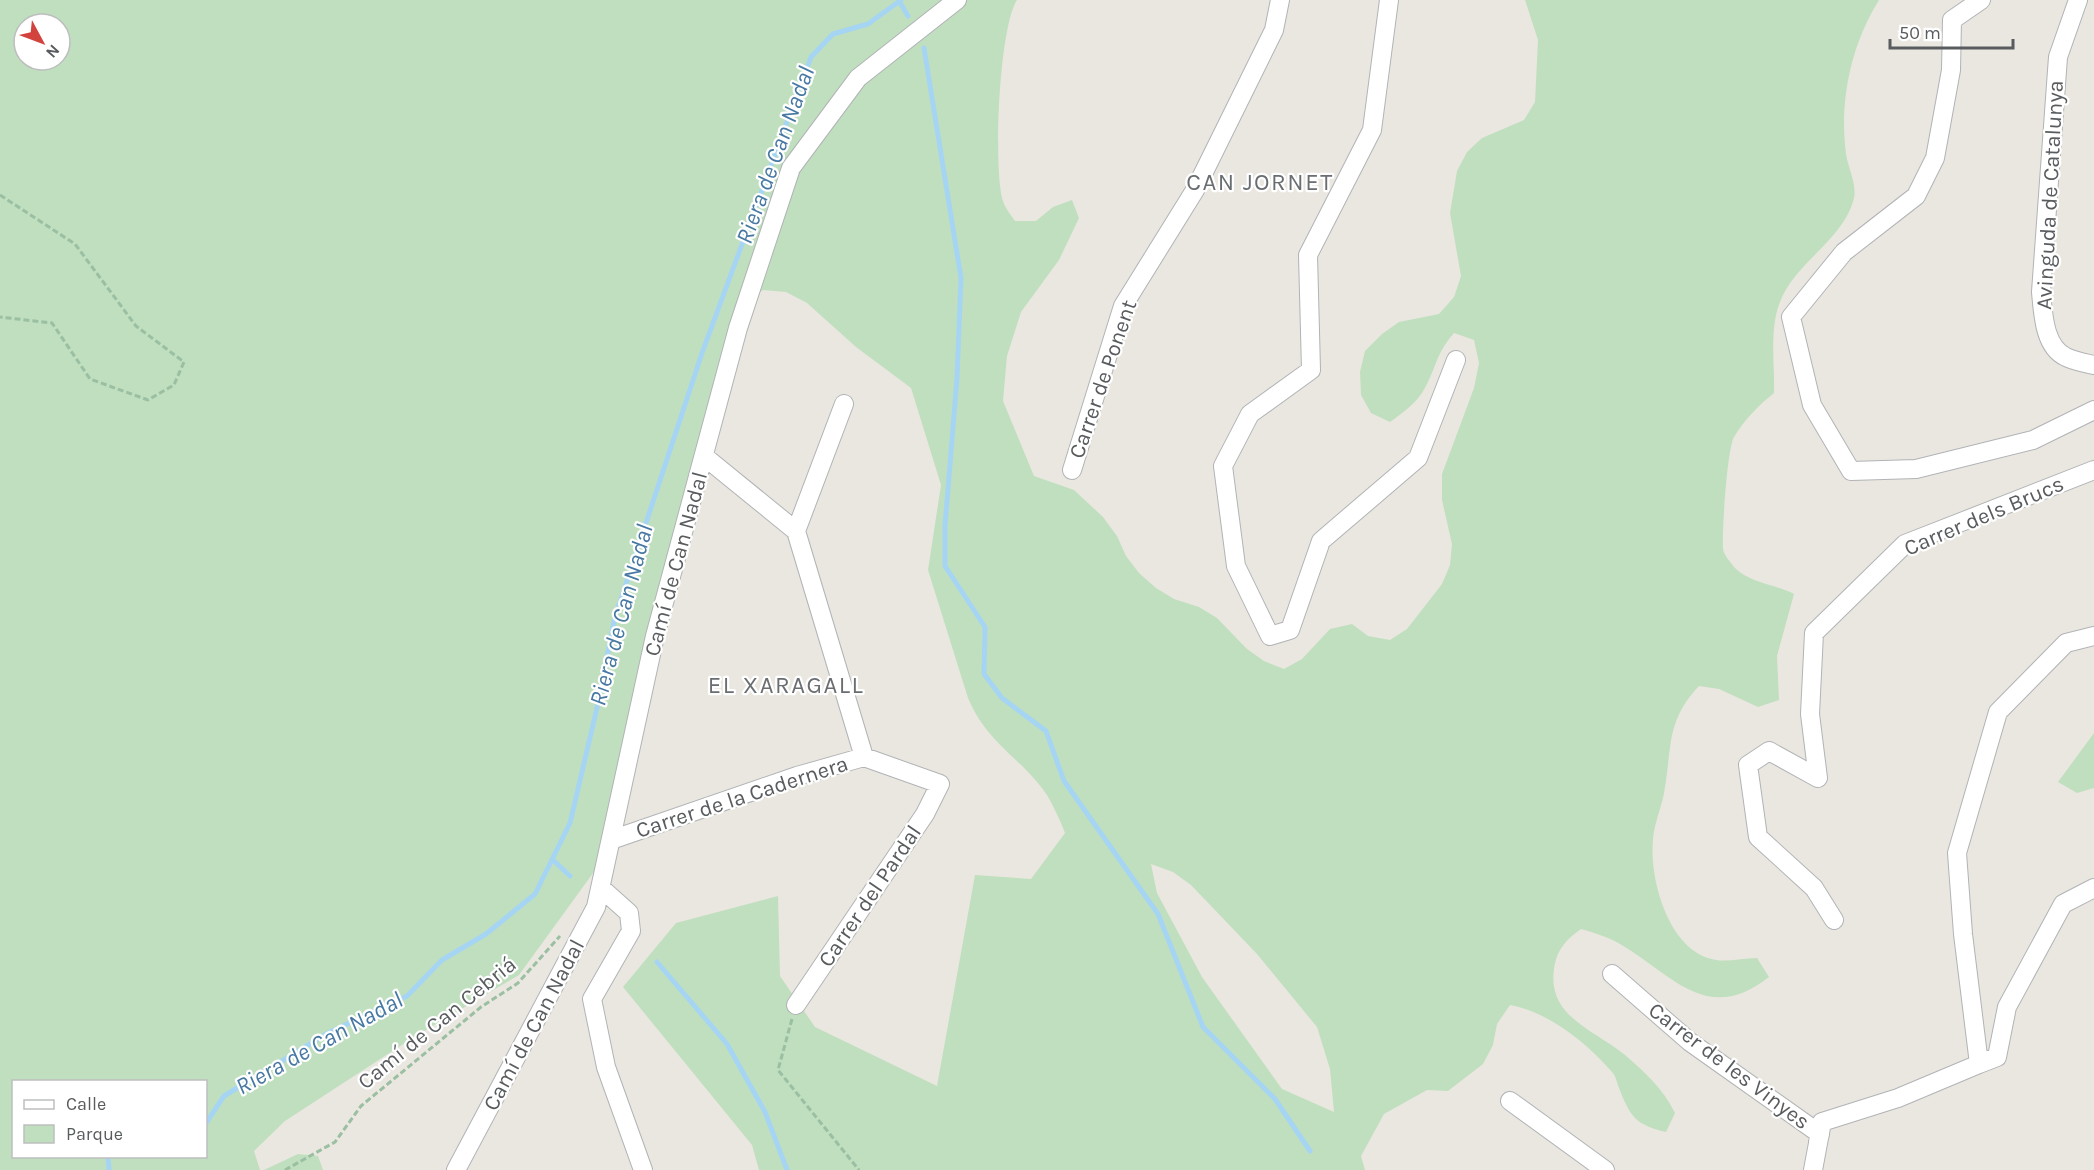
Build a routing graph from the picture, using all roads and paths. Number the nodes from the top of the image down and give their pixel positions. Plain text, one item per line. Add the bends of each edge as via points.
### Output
1 (957, 0) edge
2 (1280, 0) edge
3 (1389, 0) edge
4 (1982, 0) edge
5 (2078, 0) edge
6 (0, 195) edge
7 (0, 317) edge
8 (1456, 360) dead end
9 (2094, 365) edge
10 (844, 404) dead end
11 (2094, 410) edge
12 (705, 457) junction
13 (1072, 470) dead end
14 (2094, 470) edge
15 (796, 531) junction
16 (2094, 636) edge
17 (864, 757) junction
18 (940, 784) joint
19 (611, 840) junction
20 (601, 888) junction
21 (2094, 888) edge
22 (1834, 920) dead end
23 (561, 935) dead end
24 (1612, 974) dead end
25 (796, 1005) joint
26 (1979, 1064) junction
27 (1510, 1101) dead end
28 (1820, 1134) junction
29 (285, 1170) edge
30 (456, 1170) edge
31 (643, 1170) edge
32 (859, 1170) edge
33 (1605, 1170) edge
34 (1812, 1170) edge

1 - 12 street, Camí de Can Nadal via 858,78 791,168 738,328
2 - 13 street, Carrer de Ponent via 1274,30 1195,190 1123,306
3 - 8 street via 1372,130 1308,255 1311,370 1250,414 1223,466 1236,566 1270,636 1290,630 1321,541 1418,458
4 - 11 street via 1952,20 1951,70 1935,158 1916,196 1844,252 1791,317 1812,405 1851,471 1916,469 2033,440
5 - 9 street, Avinguda de Catalunya via 2058,57 2041,292 2045,325 2053,345 2064,357
6 - 7 path via 75,244 136,326 184,362 174,385 148,400 90,379 52,323
10 - 15 street
12 - 15 street
12 - 19 street, Camí de Can Nadal via 655,636
14 - 22 street, Carrer dels Brucs via 1905,544 1814,633 1810,714 1818,778 1769,751 1748,765 1758,837 1814,888
15 - 17 street
16 - 26 street via 2066,643 1998,712 1957,853
17 - 18 street, Carrer de la Cadernera
17 - 19 street, Carrer de la Cadernera via 796,776
18 - 25 street, Carrer del Pardal via 925,814
19 - 20 street, Camí de Can Nadal
20 - 30 street, Camí de Can Nadal via 596,907
20 - 31 street via 629,913 631,931 592,999 606,1066
21 - 26 street via 2063,904 2007,1007 1997,1056
23 - 29 path, Camí de Can Cebriá via 518,983 481,1007 361,1106 335,1142
24 - 28 street, Carrer de les Vinyes via 1690,1042
25 - 32 path via 778,1070
26 - 28 street via 1898,1098 1822,1122
27 - 33 street
28 - 34 street

